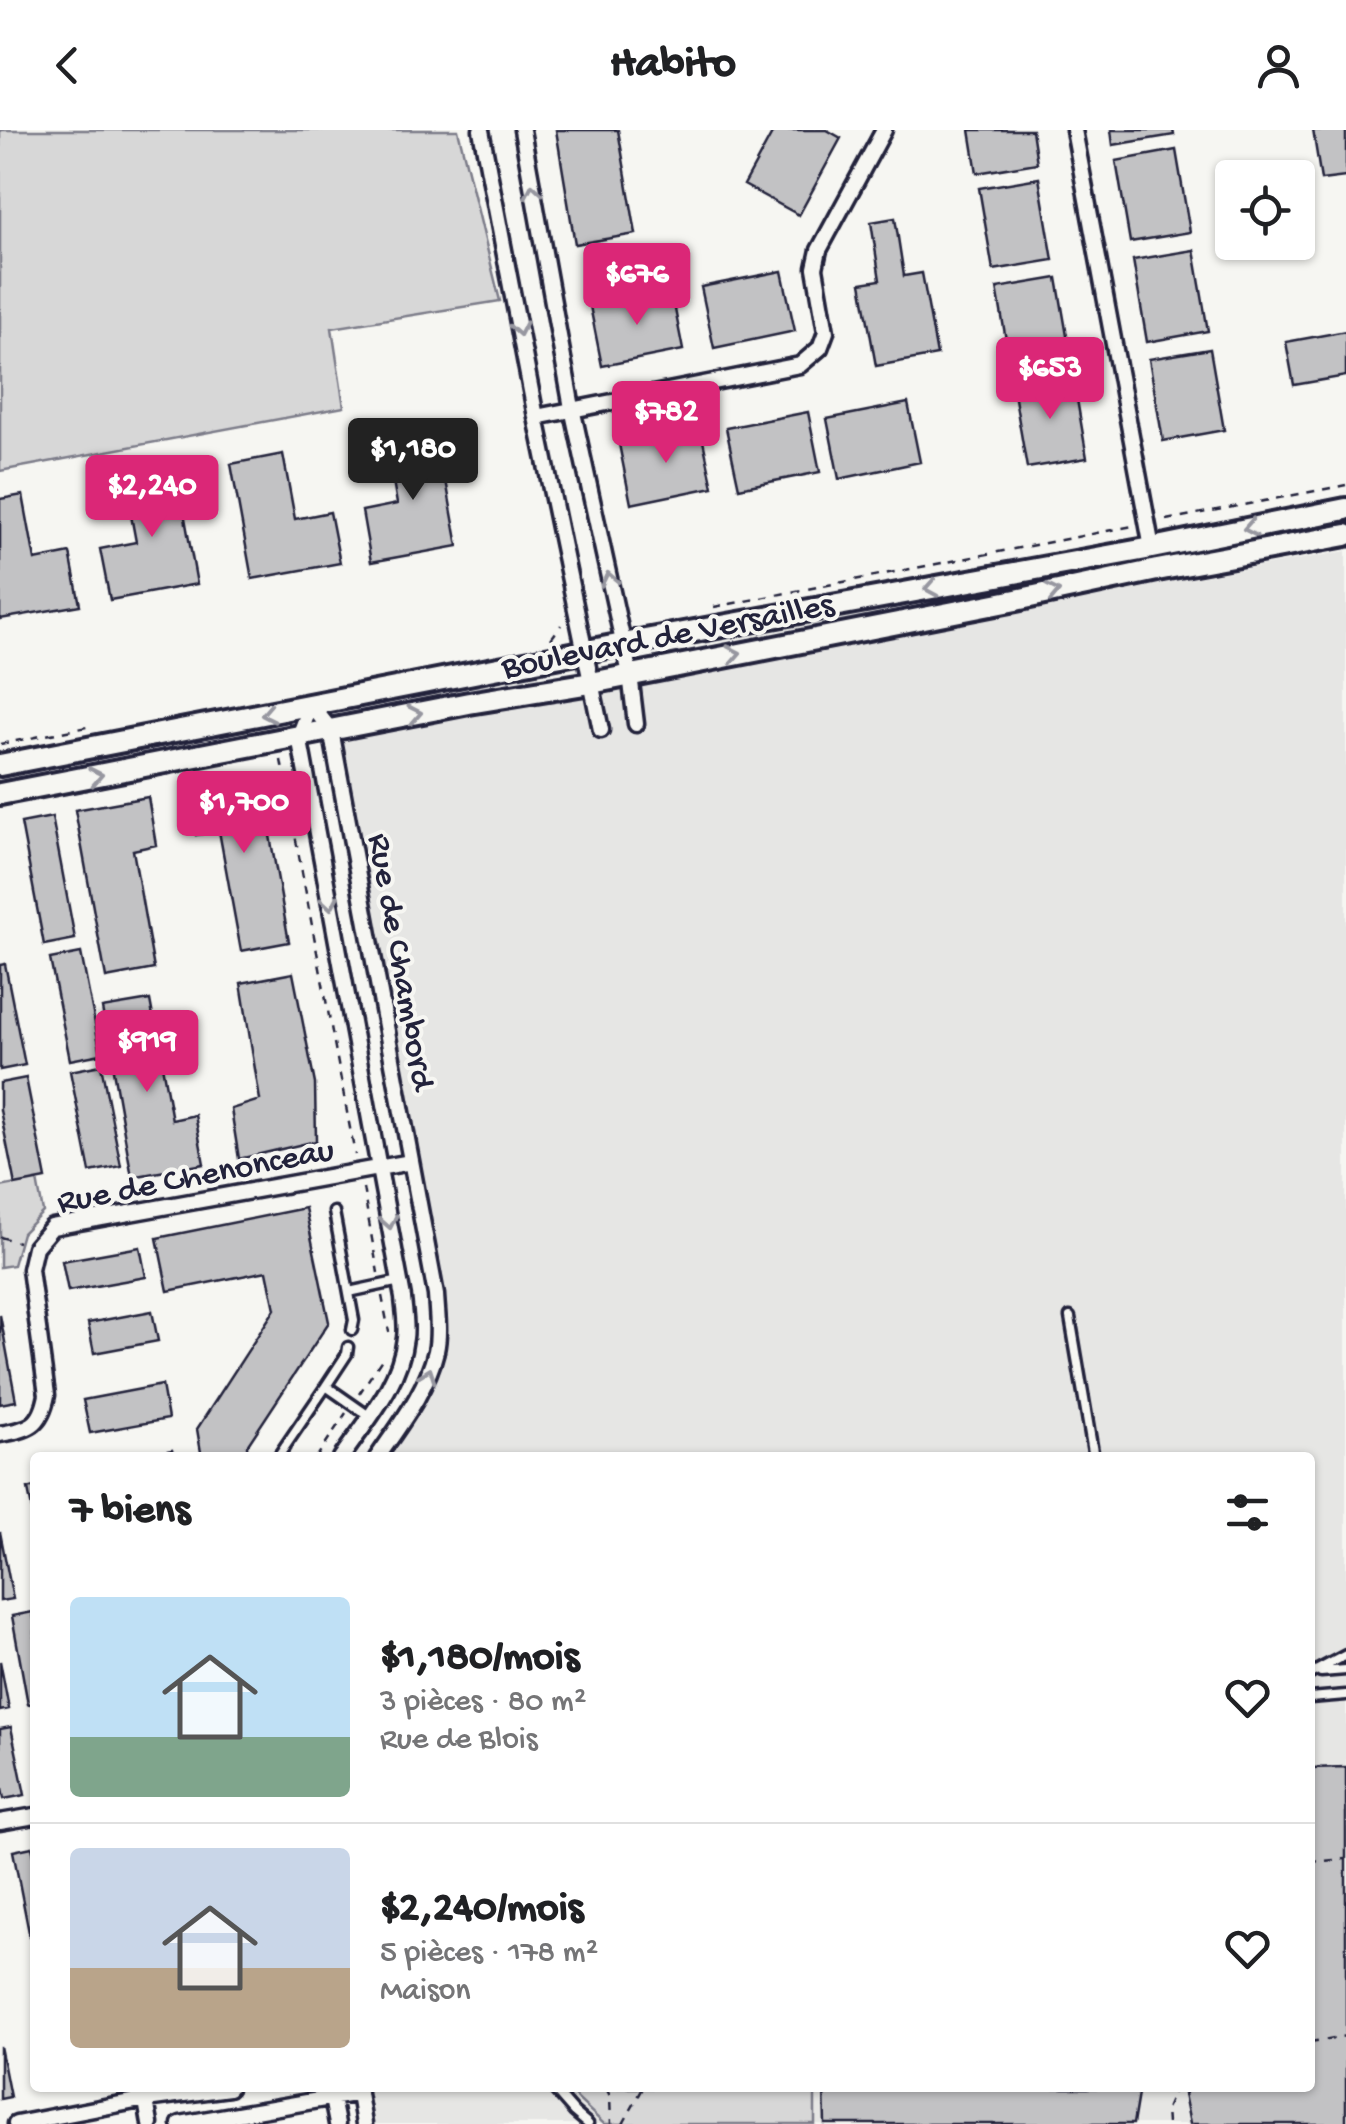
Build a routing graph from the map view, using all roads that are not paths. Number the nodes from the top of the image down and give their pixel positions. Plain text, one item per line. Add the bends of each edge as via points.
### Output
1 (481, 130) edge
2 (522, 130) edge
3 (884, 130) edge
4 (1074, 130) edge
5 (572, 408) junction
6 (536, 417) junction
7 (1346, 509) edge
8 (1346, 535) edge
9 (1152, 548) junction
10 (623, 644) junction
11 (584, 652) junction
12 (630, 674) junction
13 (592, 683) junction
14 (311, 706) junction
15 (636, 724) dead end
16 (331, 730) junction
17 (601, 730) dead end
18 (299, 736) junction
19 (0, 765) edge
20 (0, 794) edge
21 (411, 1162) junction
22 (378, 1166) junction
23 (334, 1212) dead end
24 (400, 1281) junction
25 (348, 1292) junction
26 (1070, 1317) dead end
27 (352, 1330) dead end
28 (348, 1347) dead end
29 (326, 1386) junction
30 (370, 1416) junction
31 (0, 1434) edge
32 (281, 1452) edge
33 (344, 1452) edge
34 (381, 1452) edge
35 (1093, 1452) edge
36 (1346, 1655) edge
37 (1346, 1670) edge
38 (1315, 1671) edge
39 (1315, 1673) edge
40 (1346, 1696) edge
41 (1315, 1698) edge
42 (30, 1817) edge
43 (0, 1822) edge
44 (358, 2092) edge
45 (556, 2092) edge
46 (145, 2093) edge
47 (331, 2093) edge
48 (16, 2124) edge
49 (150, 2124) edge
50 (180, 2124) edge
51 (337, 2124) edge
52 (364, 2124) edge
53 (588, 2124) edge

1 -> 6 street
5 -> 2 street
3 - 5 street via 819,250 815,268 826,332 820,348 800,365
4 - 9 street
5 - 6 street
10 -> 5 street
6 - 11 street
7 -> 9 street, Boulevard de Versailles
12 -> 8 street, Boulevard de Versailles
9 -> 10 street, Boulevard de Versailles
10 - 11 street, Boulevard de Versailles
10 - 12 street
11 - 13 street
11 - 14 street, Boulevard de Versailles
12 - 13 street, Boulevard de Versailles
12 - 15 street
16 -> 13 street, Boulevard de Versailles
13 - 17 street
14 - 16 street, Rue de Chambord
14 - 18 street
14 -> 19 street, Boulevard de Versailles
16 - 18 street, Boulevard de Versailles
16 - 21 street, Rue de Chambord
20 -> 18 street, Boulevard de Versailles
18 -> 22 street, Rue de Chambord
21 - 22 street, Rue de Chenonceau
34 -> 21 street, Rue de Chambord via 419,1396 437,1349 436,1294
22 -> 24 street, Rue de Chambord
22 - 31 street, Rue de Chenonceau via 52,1227 35,1247 30,1269 44,1413 28,1429
23 - 25 lane
24 - 25 lane
24 - 30 street, Rue de Chambord via 406,1336 399,1367
25 - 27 lane
26 - 35 lane
28 - 29 lane
29 - 30 lane
29 - 32 lane
30 - 33 street, Rue de Chambord
36 - 38 lane
37 - 39 lane
40 - 41 lane
42 - 43 street
44 - 52 street
45 - 53 lane
46 - 48 street
46 - 49 street
47 - 50 street
47 - 51 street

